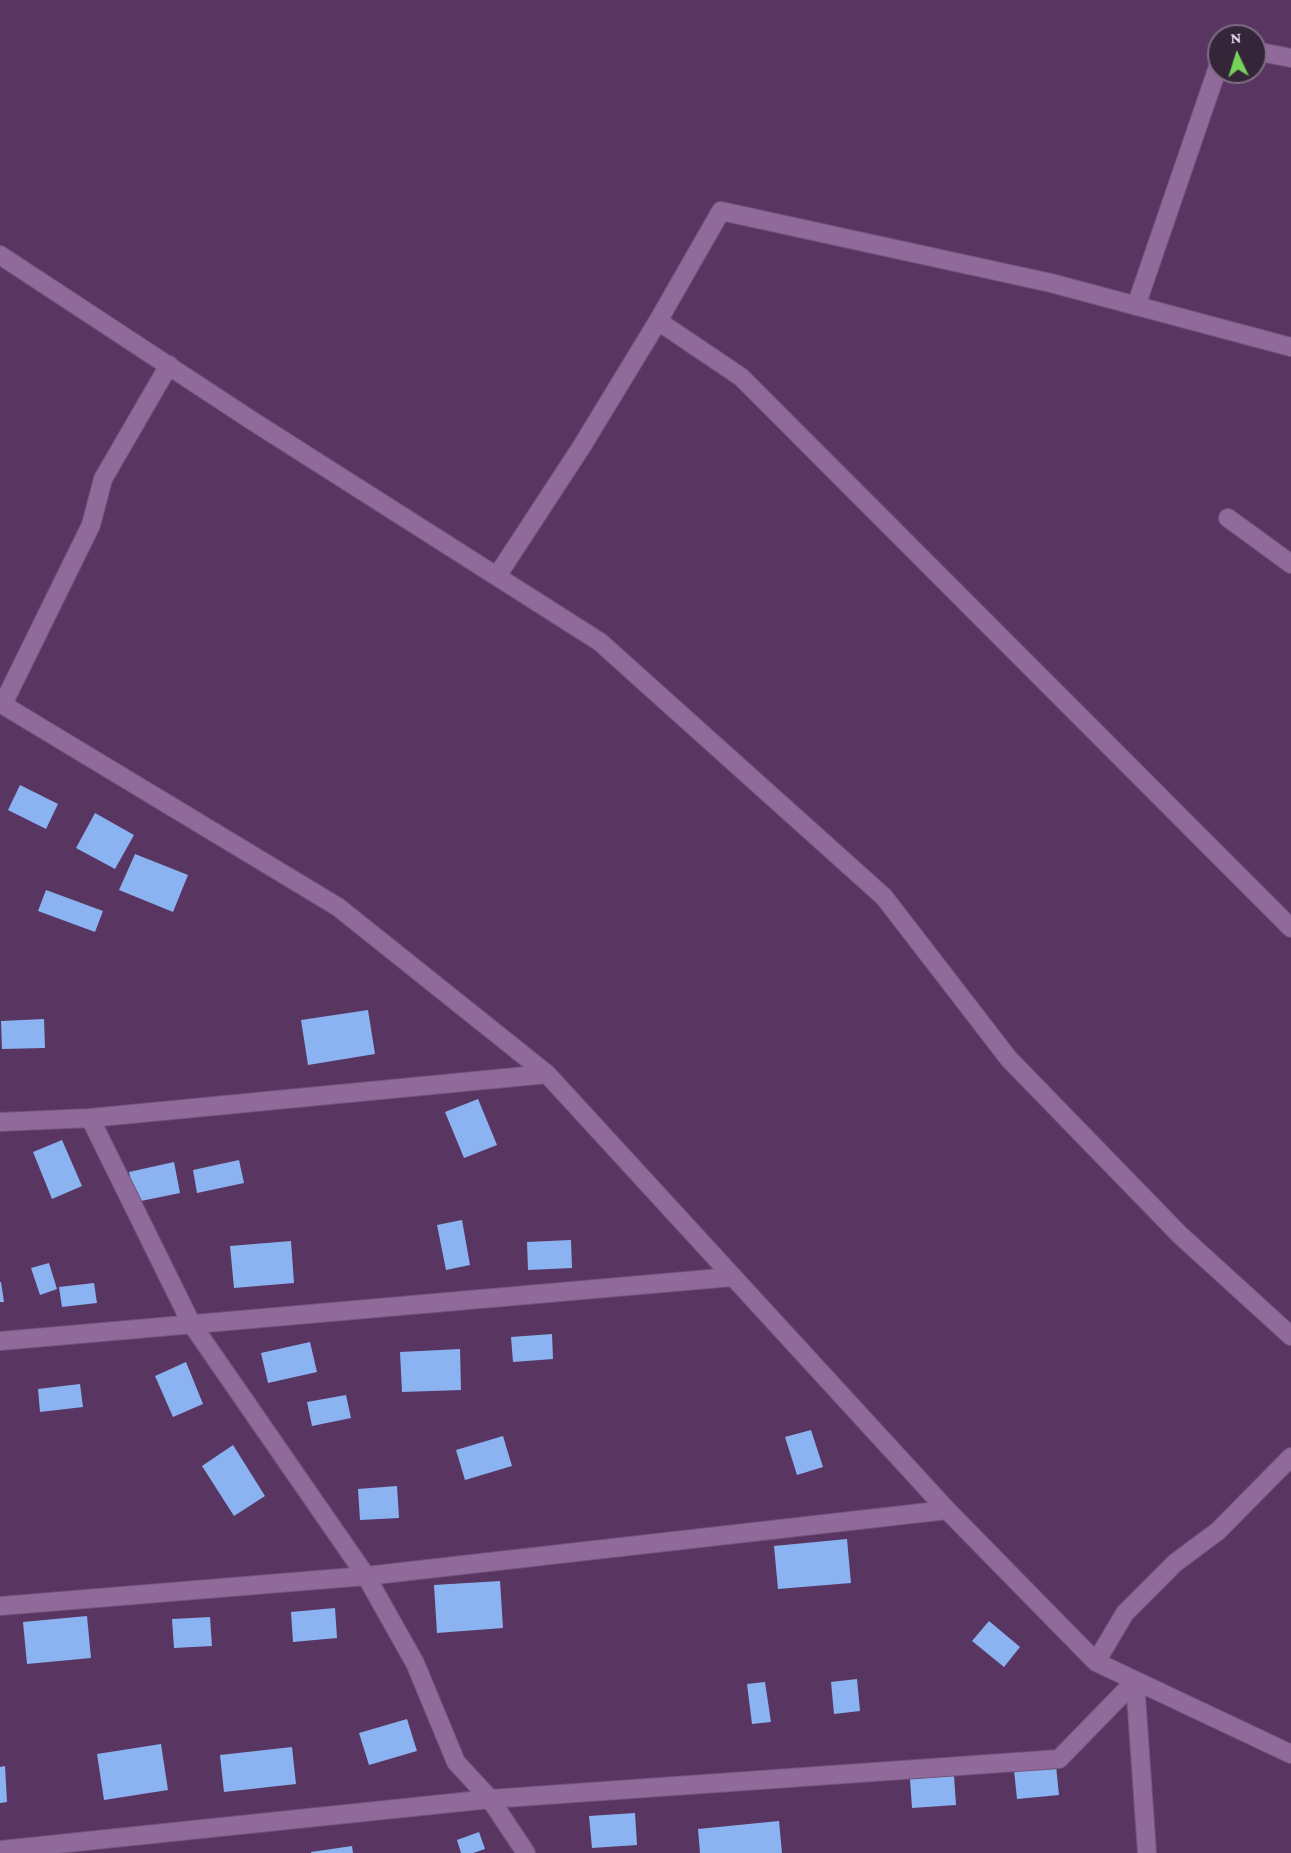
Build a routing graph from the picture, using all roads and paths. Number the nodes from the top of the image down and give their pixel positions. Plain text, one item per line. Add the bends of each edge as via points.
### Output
1 (1267, 53) edge
2 (1291, 58) edge
3 (1212, 84) edge
4 (0, 255) edge
5 (1136, 306) junction
6 (658, 321) junction
7 (1291, 347) edge
8 (169, 365) junction
9 (1228, 518) dead end
10 (1291, 564) edge
11 (497, 576) junction
12 (1, 704) edge
13 (1291, 928) edge
14 (547, 1074) junction
15 (90, 1118) junction
16 (0, 1122) edge
17 (732, 1277) junction
18 (191, 1323) junction
19 (1291, 1336) edge
20 (0, 1341) edge
21 (1291, 1457) edge
22 (947, 1510) junction
23 (366, 1576) junction
24 (0, 1606) edge
25 (1096, 1662) junction
26 (1136, 1681) junction
27 (1291, 1754) edge
28 (490, 1799) junction
29 (0, 1850) edge
30 (526, 1853) edge
31 (1147, 1853) edge

1 - 2 street
3 - 5 street
4 - 8 street
5 - 6 street via 1051,283 721,211
5 - 7 street
6 - 11 street
6 - 13 street via 741,377
8 - 11 street
8 - 12 street via 103,479 91,525
9 - 10 street
11 - 19 street via 600,642 884,897 1009,1059 1180,1235
12 - 14 street via 338,907
14 - 15 street
14 - 17 street
15 - 16 street
15 - 18 street
17 - 18 street
17 - 22 street
18 - 20 street
18 - 23 street
21 - 25 street via 1218,1531 1175,1563 1125,1613
22 - 23 street
22 - 25 street
23 - 24 street
23 - 28 street via 415,1663 456,1762
25 - 26 street
26 - 27 street
26 - 28 street via 1059,1759
26 - 31 street
28 - 29 street
28 - 30 street

